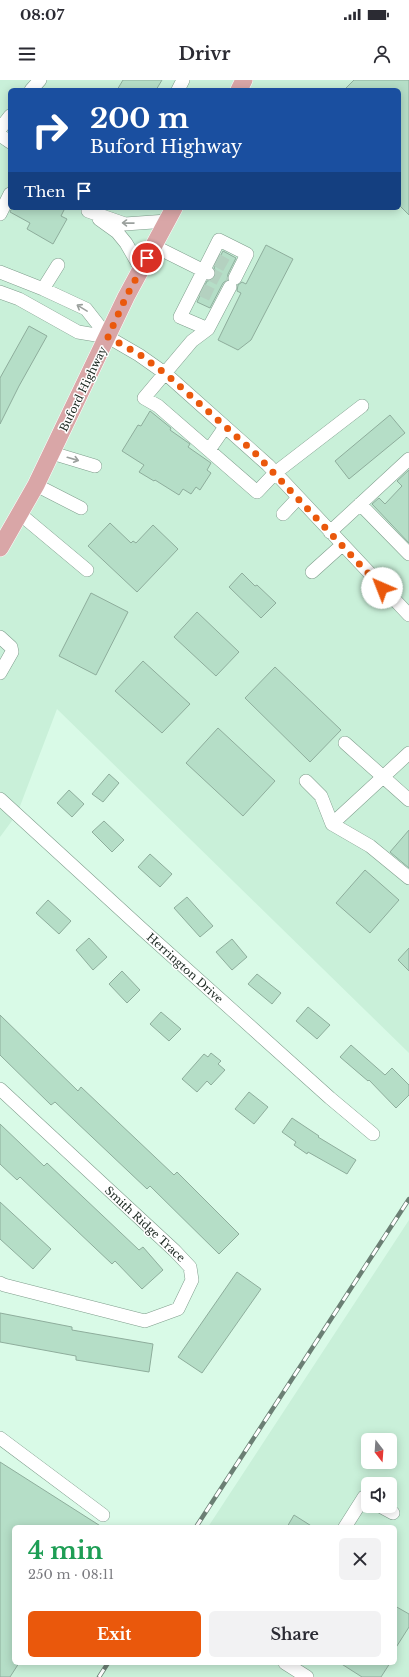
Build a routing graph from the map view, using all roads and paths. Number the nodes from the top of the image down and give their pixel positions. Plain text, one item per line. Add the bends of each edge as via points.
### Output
1 (40, 80) edge
2 (244, 80) edge
3 (33, 88) edge
4 (234, 88) edge
5 (8, 119) edge
6 (0, 129) edge
7 (8, 198) edge
8 (0, 214) edge
9 (171, 214) edge
10 (154, 246) junction
11 (58, 265) dead end
12 (141, 269) junction
13 (0, 272) edge
14 (206, 272) junction
15 (43, 289) junction
16 (0, 292) edge
17 (208, 329) junction
18 (108, 337) junction
19 (166, 374) junction
20 (362, 406) dead end
21 (225, 427) junction
22 (209, 450) junction
23 (52, 453) junction
24 (409, 459) edge
25 (95, 466) dead end
26 (275, 473) junction
27 (36, 485) junction
28 (298, 498) junction
29 (360, 504) junction
30 (81, 508) dead end
31 (20, 514) junction
32 (283, 514) dead end
33 (330, 532) junction
34 (342, 545) junction
35 (0, 548) edge
36 (409, 554) edge
37 (87, 570) dead end
38 (312, 572) dead end
39 (409, 615) edge
40 (0, 637) edge
41 (0, 673) edge
42 (345, 744) dead end
43 (409, 753) edge
44 (383, 776) junction
45 (306, 781) dead end
46 (0, 799) edge
47 (409, 800) edge
48 (332, 824) junction
49 (409, 878) edge
50 (0, 1089) edge
51 (373, 1134) dead end
52 (0, 1282) edge
53 (0, 1438) edge
54 (361, 1502) edge
55 (103, 1515) dead end
56 (346, 1525) edge
57 (288, 1665) edge
58 (307, 1677) edge

1 - 3 street
2 - 4 street
5 - 6 street
7 - 8 street
9 - 10 main road, Buford Highway
9 -> 12 street via 125,224 88,210 117,232
10 - 12 main road, Buford Highway
10 - 14 street
11 - 15 street
12 - 18 main road, Buford Highway
13 - 15 street
14 - 17 street via 180,317
14 - 17 street via 219,240 248,254 220,299
18 -> 15 street via 86,309
16 - 18 street via 19,298 78,332
17 - 19 street via 192,341
18 - 19 street via 139,354
18 - 23 main road, Buford Highway
19 - 21 street
19 - 22 street via 144,398 158,406
20 - 26 street
21 - 22 street
21 - 26 street
22 - 26 street via 257,492
23 -> 25 street
23 - 27 main road, Buford Highway
24 - 29 street
26 - 28 street
27 - 30 street
27 - 31 main road, Buford Highway
28 - 32 street
28 - 33 street
29 - 33 street
29 - 36 street
31 - 35 main road, Buford Highway
31 - 37 street
33 - 34 street
34 - 38 street
34 - 39 street
40 - 41 street via 11,647 12,652
42 - 44 street
43 - 44 street
44 - 47 street
44 - 48 street
45 - 48 street via 321,796
46 - 51 street, Herrington Drive
48 - 49 street via 370,846
50 - 52 street, Smith Ridge Trace via 176,1251 190,1267 192,1280 178,1309 145,1321
53 - 55 street
54 - 56 street
57 - 58 street

